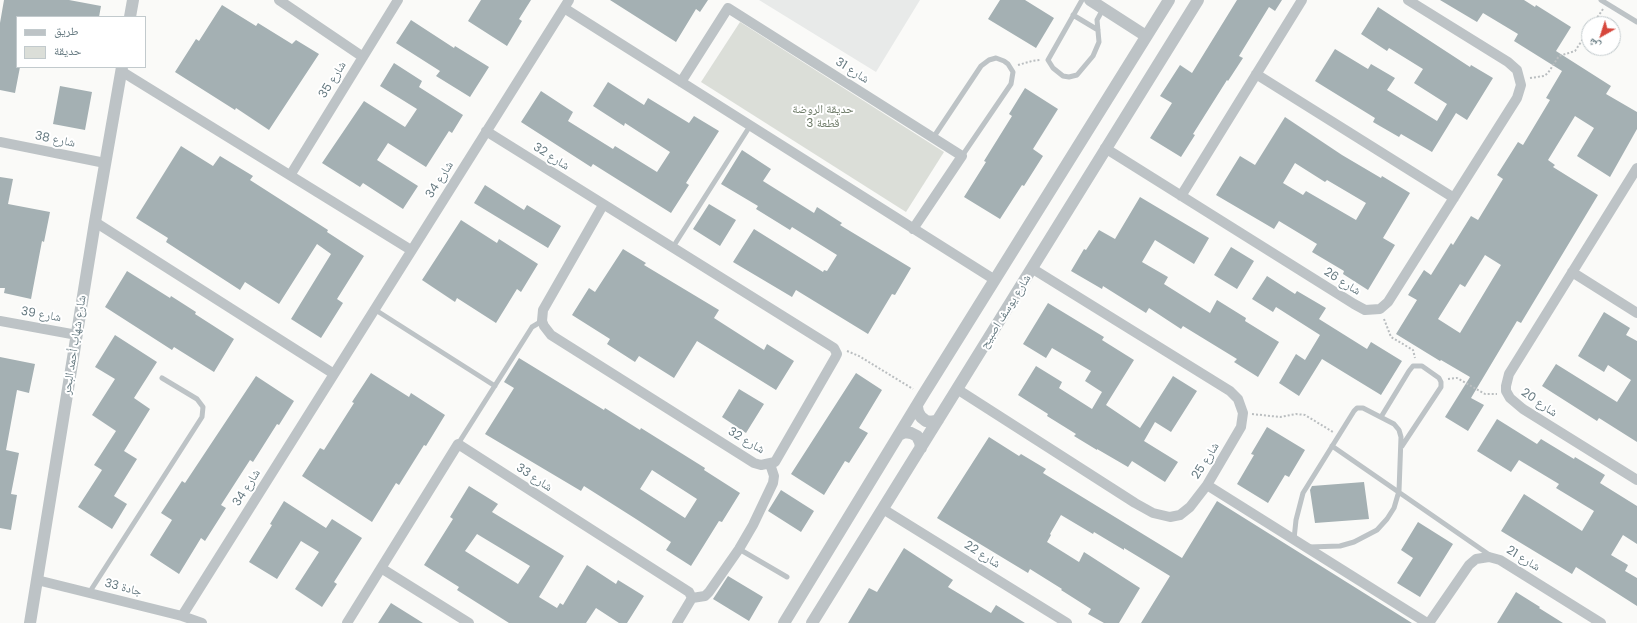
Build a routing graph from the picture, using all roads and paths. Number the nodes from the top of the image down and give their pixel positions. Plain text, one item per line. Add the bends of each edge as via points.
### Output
1 (133, 0) edge
2 (279, 0) edge
3 (398, 0) edge
4 (1082, 0) edge
5 (1090, 0) edge
6 (1169, 0) edge
7 (1198, 0) edge
8 (1302, 0) edge
9 (1408, 0) edge
10 (1601, 0) edge
11 (1607, 3) junction
12 (566, 4) edge
13 (1103, 9) junction
14 (1073, 15) junction
15 (130, 16) edge
16 (1598, 16) edge
17 (1637, 22) edge
18 (1098, 30) junction
19 (1146, 36) junction
20 (1581, 42) edge
21 (363, 56) junction
22 (1048, 60) junction
23 (1011, 68) junction
24 (122, 69) edge
25 (1256, 74) junction
26 (1520, 80) junction
27 (681, 82) junction
28 (750, 126) junction
29 (486, 131) junction
30 (934, 138) junction
31 (0, 142) edge
32 (1106, 148) junction
33 (962, 156) junction
34 (105, 163) junction
35 (1637, 168) edge
36 (291, 174) junction
37 (1180, 196) junction
38 (1454, 198) junction
39 (603, 205) junction
40 (95, 222) junction
41 (913, 229) junction
42 (672, 248) junction
43 (412, 250) junction
44 (1033, 269) junction
45 (1572, 272) junction
46 (995, 280) junction
47 (374, 309) junction
48 (1380, 309) junction
49 (1637, 313) edge
50 (0, 321) edge
51 (542, 321) junction
52 (77, 335) junction
53 (836, 352) junction
54 (1416, 365) junction
55 (334, 374) junction
56 (162, 378) dead end
57 (1441, 382) junction
58 (495, 386) junction
59 (957, 389) junction
60 (1506, 390) junction
61 (923, 395) junction
62 (916, 407) junction
63 (1243, 413) junction
64 (1381, 416) junction
65 (938, 420) junction
66 (899, 435) junction
67 (1339, 436) junction
68 (458, 444) junction
69 (1332, 446) junction
70 (1401, 446) junction
71 (920, 448) junction
72 (770, 464) junction
73 (1637, 480) edge
74 (1207, 485) junction
75 (1399, 491) junction
76 (883, 509) junction
77 (1294, 539) junction
78 (1306, 547) junction
79 (739, 549) junction
80 (1493, 557) junction
81 (381, 568) junction
82 (787, 576) dead end
83 (37, 580) junction
84 (89, 593) junction
85 (692, 598) junction
86 (182, 616) junction
87 (30, 623) edge
88 (202, 623) edge
89 (347, 623) edge
90 (469, 623) edge
91 (677, 623) edge
92 (784, 623) edge
93 (812, 623) edge
94 (1067, 623) edge
95 (1428, 623) edge
96 (1600, 623) edge

1 - 15 street
2 - 21 street
3 - 21 street, شارع 35
4 - 14 lane
5 - 13 street
6 - 19 street
7 - 32 street, شارع يوسف اصبيح
8 - 25 street
9 - 26 street via 1508,62 1517,70
10 - 11 lane
11 - 16 path
11 - 17 lane
12 - 27 street
12 - 29 street, شارع 34
13 - 18 lane via 1097,20
13 - 19 street
14 - 18 lane
14 - 22 lane
18 - 22 lane via 1099,42 1096,50 1077,75 1063,76 1052,68
19 - 46 street
20 - 26 path via 1575,51 1559,56 1544,76
21 - 36 street, شارع 35
22 - 23 path via 1032,61
23 - 30 lane via 1000,59 989,60 981,66
23 - 33 lane via 1011,84
24 - 34 street, شارع شهاب أحمد البحر
24 - 36 street
25 - 37 street
25 - 38 street
26 - 38 street via 1517,98
27 - 28 street
27 - 30 street, شارع 31 via 728,8
28 - 41 street
28 - 42 lane
29 - 39 street, شارع 32
29 - 43 street, شارع 34
30 - 33 street, شارع 31
31 - 34 street, شارع 38
32 - 37 street, شارع 26
32 - 44 street, شارع يوسف اصبيح
33 - 41 street
34 - 40 street, شارع شهاب أحمد البحر
35 - 45 street, شارع 20
36 - 43 street
37 - 48 street, شارع 26 via 1354,304 1365,310
38 - 48 street via 1388,302
39 - 42 street, شارع 32
39 - 51 street via 543,310
40 - 52 street, شارع شهاب أحمد البحر
40 - 55 street
41 - 46 street
42 - 53 street, شارع 32 via 833,346
43 - 47 street, شارع 34
44 - 59 street, شارع يوسف اصبيح
44 - 63 street via 1230,391 1240,402
45 - 49 street
45 - 60 street, شارع 20 via 1509,374
46 - 61 street
47 - 55 street, شارع 34
47 - 58 lane
48 - 54 path via 1391,337 1415,352
50 - 52 street, شارع 39
51 - 58 lane via 532,327
51 - 72 street, شارع 32 via 551,335 741,454 761,465
52 - 83 street, شارع شهاب أحمد البحر
53 - 61 path via 846,351 859,356
53 - 72 street, شارع 32 via 835,358 778,458
54 - 57 lane via 1438,376
54 - 64 lane via 1409,371
55 - 86 street, شارع 34
56 - 84 lane via 197,399 202,407 202,417
57 - 60 path via 1457,378 1485,394 1493,395
57 - 70 lane via 1441,387
58 - 68 lane
59 - 65 street, شارع يوسف اصبيح
59 - 74 street, شارع 25 via 1153,513 1170,517 1180,515 1190,507
60 - 73 street, شارع 20 via 1510,398 1523,409
61 - 62 street
62 - 65 street via 926,421
62 - 66 street
63 - 67 path via 1280,417 1305,415
63 - 74 street, شارع 25 via 1239,431
64 - 67 lane via 1357,408
64 - 70 lane via 1399,430
65 - 71 street, شارع يوسف اصبيح
66 - 71 street via 905,432 917,436
66 - 92 street
67 - 69 lane
68 - 81 street
68 - 85 street, شارع 33 via 689,592
69 - 75 lane
69 - 77 lane via 1303,493
70 - 75 lane
71 - 76 street, شارع يوسف اصبيح
72 - 79 street via 774,476 773,483
74 - 77 street
75 - 78 lane via 1392,513 1369,535 1340,546
75 - 80 lane
76 - 93 street, شارع يوسف اصبيح
76 - 94 street, شارع 22
77 - 78 street
78 - 95 street
79 - 82 lane
79 - 85 street via 709,592 705,596
80 - 95 street, شارع 21 via 1484,557 1472,562
80 - 96 street, شارع 21
81 - 89 street
81 - 90 street
83 - 84 street, جادة 33
83 - 87 street, شارع شهاب أحمد البحر
84 - 86 street, جادة 33
85 - 91 street
86 - 88 street, جادة 33

